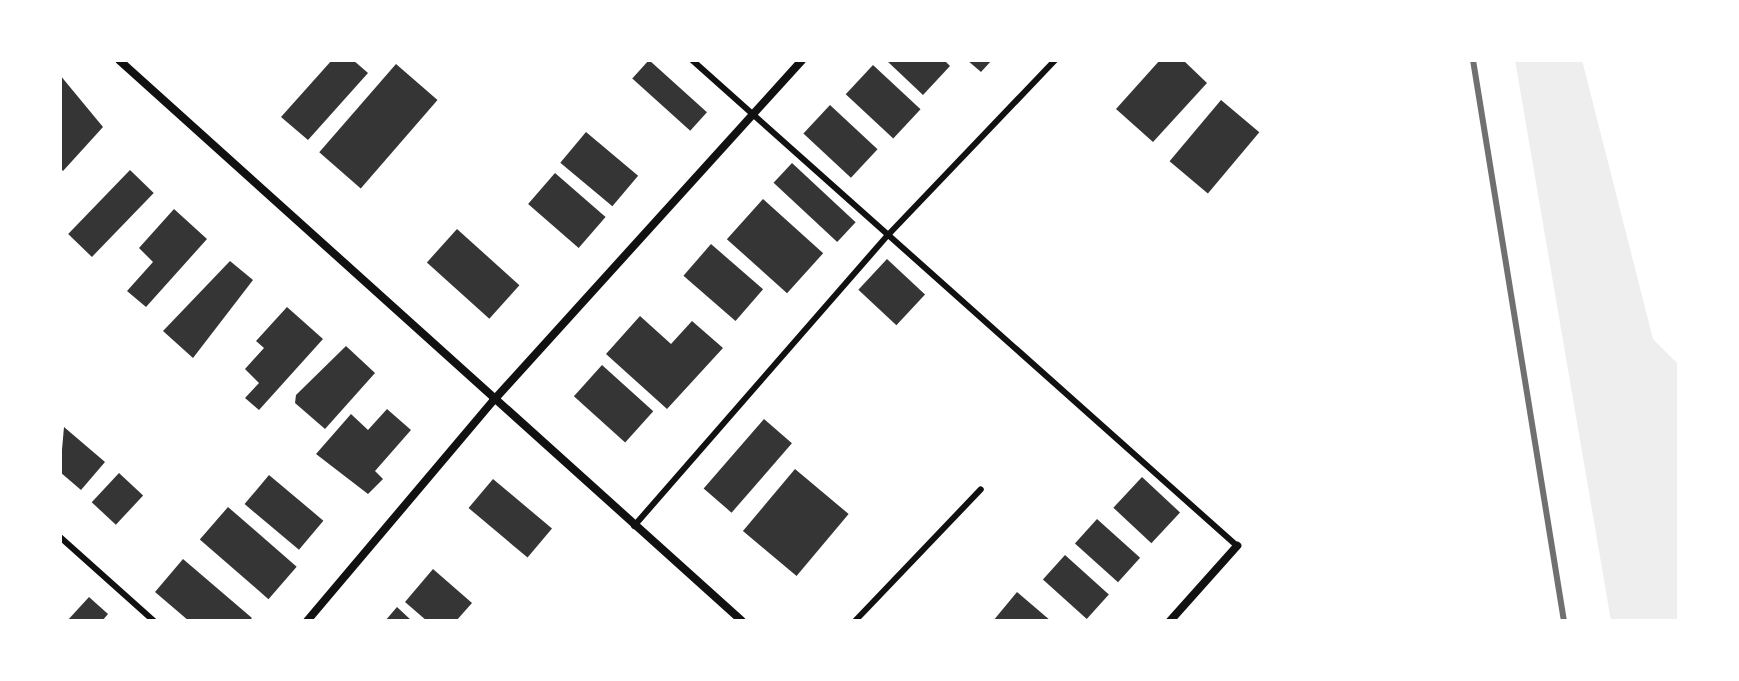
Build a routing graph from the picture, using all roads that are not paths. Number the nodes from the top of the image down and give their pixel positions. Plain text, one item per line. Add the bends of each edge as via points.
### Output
1 (119, 60) edge
2 (692, 60) edge
3 (802, 60) edge
4 (1055, 60) edge
5 (752, 115) junction
6 (888, 235) junction
7 (493, 401) junction
8 (981, 489) dead end
9 (634, 526) junction
10 (60, 537) edge
11 (1237, 546) joint
12 (154, 621) edge
13 (307, 621) edge
14 (742, 621) edge
15 (855, 621) edge
16 (1170, 621) edge

1 - 7 street
2 - 5 lane
3 - 5 street
4 - 6 lane
5 - 6 lane
5 - 7 street
6 - 9 lane
6 - 11 lane
7 - 9 street
7 - 13 street
8 - 15 lane
9 - 14 street
10 - 12 lane
11 - 16 street

